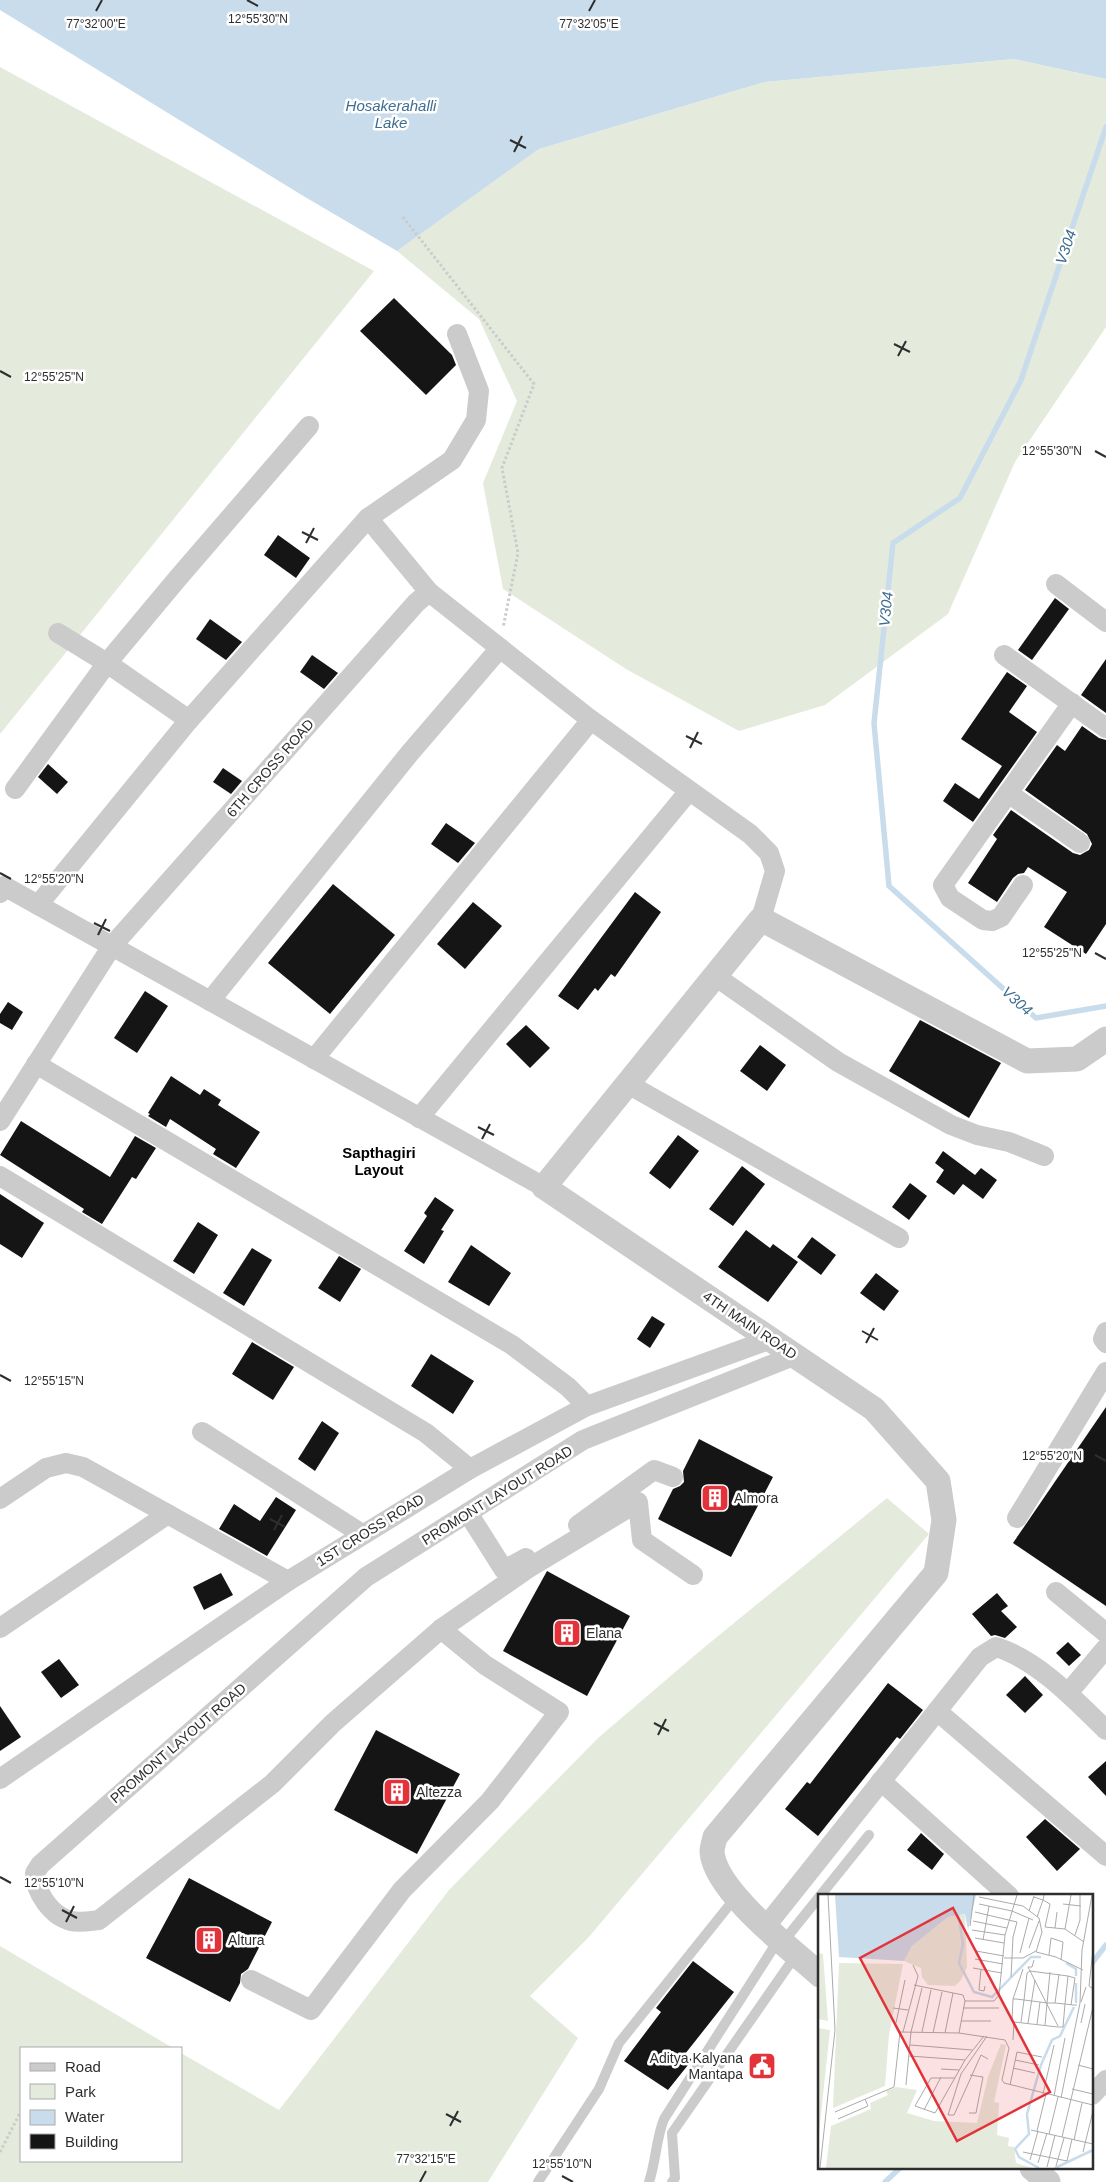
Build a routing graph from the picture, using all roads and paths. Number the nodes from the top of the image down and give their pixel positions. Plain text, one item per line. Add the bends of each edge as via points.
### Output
1 (457, 334) dead end
2 (309, 426) dead end
3 (368, 518) junction
4 (1056, 584) dead end
5 (429, 592) junction
6 (1106, 622) edge
7 (58, 633) dead end
8 (500, 648) junction
9 (1004, 656) dead end
10 (107, 663) junction
11 (1072, 703) junction
12 (189, 720) junction
13 (591, 720) junction
14 (1106, 728) edge
15 (15, 789) dead end
16 (689, 791) junction
17 (1008, 793) junction
18 (1080, 843) dead end
19 (1023, 885) dead end
20 (0, 892) edge
21 (38, 905) junction
22 (761, 919) junction
23 (112, 946) junction
24 (715, 976) junction
25 (210, 1000) junction
26 (1106, 1039) edge
27 (314, 1059) junction
28 (36, 1064) junction
29 (628, 1084) junction
30 (419, 1118) junction
31 (0, 1121) edge
32 (1044, 1156) dead end
33 (0, 1176) edge
34 (544, 1187) junction
35 (899, 1238) dead end
36 (1106, 1332) edge
37 (771, 1339) junction
38 (1106, 1343) edge
39 (796, 1355) junction
40 (1106, 1372) edge
41 (587, 1406) junction
42 (202, 1432) dead end
43 (470, 1469) junction
44 (672, 1477) dead end
45 (0, 1499) edge
46 (468, 1513) junction
47 (168, 1514) junction
48 (1017, 1518) dead end
49 (362, 1534) junction
50 (693, 1575) dead end
51 (288, 1581) junction
52 (1056, 1592) dead end
53 (0, 1628) edge
54 (441, 1629) junction
55 (1106, 1634) edge
56 (1106, 1648) edge
57 (1068, 1692) junction
58 (937, 1711) junction
59 (1106, 1730) edge
60 (0, 1779) edge
61 (881, 1781) junction
62 (869, 1835) dead end
63 (1106, 1856) edge
64 (820, 1894) edge
65 (1008, 1894) edge
66 (818, 1896) edge
67 (735, 1898) junction
68 (781, 1940) junction
69 (818, 1973) edge
70 (251, 1980) dead end
71 (1106, 2080) edge
72 (1094, 2093) edge
73 (20, 2112) edge
74 (0, 2152) edge
75 (1034, 2170) edge
76 (538, 2182) edge
77 (649, 2182) edge
78 (672, 2182) edge
79 (1048, 2182) edge

1 - 3 street via 478,391 476,420 452,460
2 - 10 street
3 - 5 street
3 - 12 street
4 - 6 street
5 - 8 street
5 - 23 street, 6TH CROSS ROAD
7 - 10 street
8 - 13 street
8 - 25 street via 409,754
9 - 11 street
10 - 12 street
10 - 15 street
11 - 14 street
11 - 17 street
12 - 21 street
13 - 16 street
13 - 27 street
16 - 22 street via 750,834 770,853 775,871
16 - 30 street
17 - 18 street
17 - 19 street via 943,885 950,898 983,920 992,920 1001,917
20 - 21 street via 4,886
21 - 23 street
22 - 24 street
22 - 26 street via 1027,1062 1077,1060
23 - 25 street
23 - 28 street, 6TH CROSS ROAD
24 - 29 street
24 - 32 street via 838,1062 951,1125
25 - 27 street
27 - 30 street
28 - 31 street, 6TH CROSS ROAD
28 - 41 street via 512,1345 568,1387
29 - 34 street
29 - 35 street
30 - 34 street
33 - 43 street via 426,1433
34 - 37 street, 4TH MAIN ROAD
36 - 38 street via 1103,1339
37 - 39 street, 4TH MAIN ROAD
37 - 41 street, 1ST CROSS ROAD
39 - 46 street, PROMONT LAYOUT ROAD via 583,1440
39 - 67 street, 4TH MAIN ROAD via 874,1408 938,1481 944,1520 936,1573 715,1837 712,1851 715,1863
40 - 48 street
41 - 43 street, 1ST CROSS ROAD
42 - 49 street
43 - 49 street, 1ST CROSS ROAD
44 - 46 street via 654,1470 558,1539 504,1570
45 - 47 street via 46,1468 66,1463 84,1466
46 - 54 street, PROMONT LAYOUT ROAD via 366,1576 40,1865 35,1873 39,1894 57,1914 71,1921 99,1920 272,1784 333,1723
47 - 51 street
47 - 53 street
49 - 51 street, 1ST CROSS ROAD
50 - 54 street, PROMONT LAYOUT ROAD via 642,1540 638,1502 527,1569
51 - 60 street, 1ST CROSS ROAD
52 - 55 street
54 - 70 street via 485,1665 559,1712 490,1801 402,1890 311,2010
56 - 57 street
57 - 58 street via 1014,1653 996,1647 980,1657
57 - 59 street
58 - 61 street
58 - 63 street
61 - 65 street
61 - 68 street
62 - 64 lane
66 - 68 lane
67 - 68 street
67 - 76 lane via 619,2043 599,2089
68 - 69 street
68 - 77 lane via 664,2120
68 - 78 lane via 672,2133
71 - 72 street
73 - 74 path
75 - 79 street

